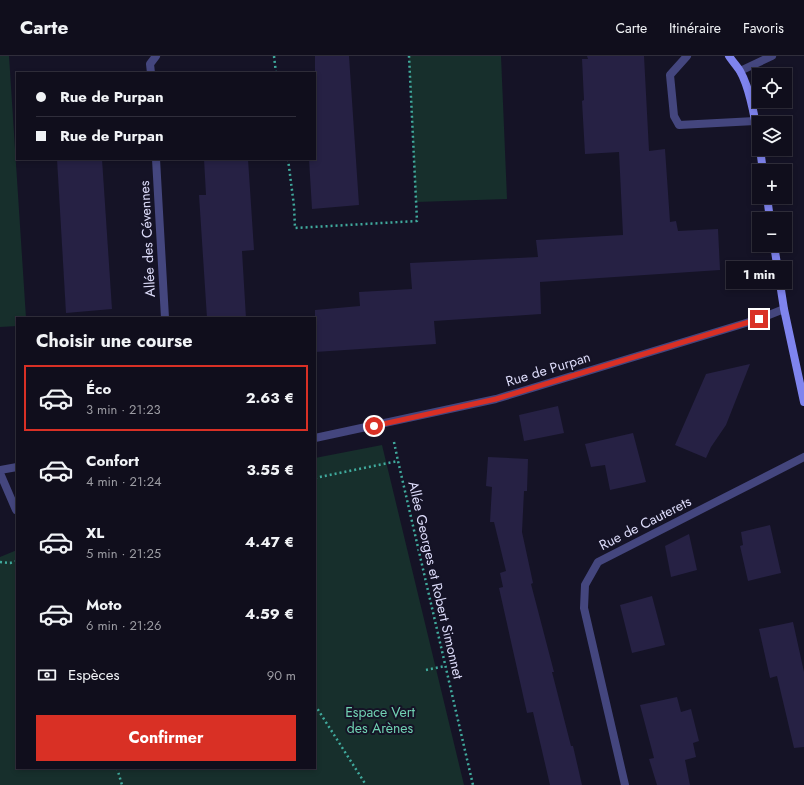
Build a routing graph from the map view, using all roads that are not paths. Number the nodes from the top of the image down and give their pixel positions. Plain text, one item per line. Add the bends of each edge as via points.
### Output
1 (156, 56) edge
2 (687, 56) edge
3 (729, 56) edge
4 (772, 56) edge
5 (740, 71) junction
6 (151, 72) edge
7 (754, 116) edge
8 (752, 121) edge
9 (156, 160) edge
10 (775, 252) edge
11 (784, 309) junction
12 (165, 317) edge
13 (804, 402) edge
14 (316, 438) edge
15 (804, 457) edge
16 (16, 467) edge
17 (0, 471) edge
18 (16, 510) dead end
19 (625, 785) edge

1 - 6 street via 150,64
2 - 8 street via 670,75 674,116 679,125
3 - 5 street
4 - 5 street
5 - 7 street
9 - 12 street, Allée des Cévennes
10 - 11 street
11 - 13 street
11 - 14 street, Rue de Purpan via 759,319 496,399
15 - 19 street, Rue de Cauterets via 598,562 585,585 584,608
16 - 17 street
17 - 18 street

